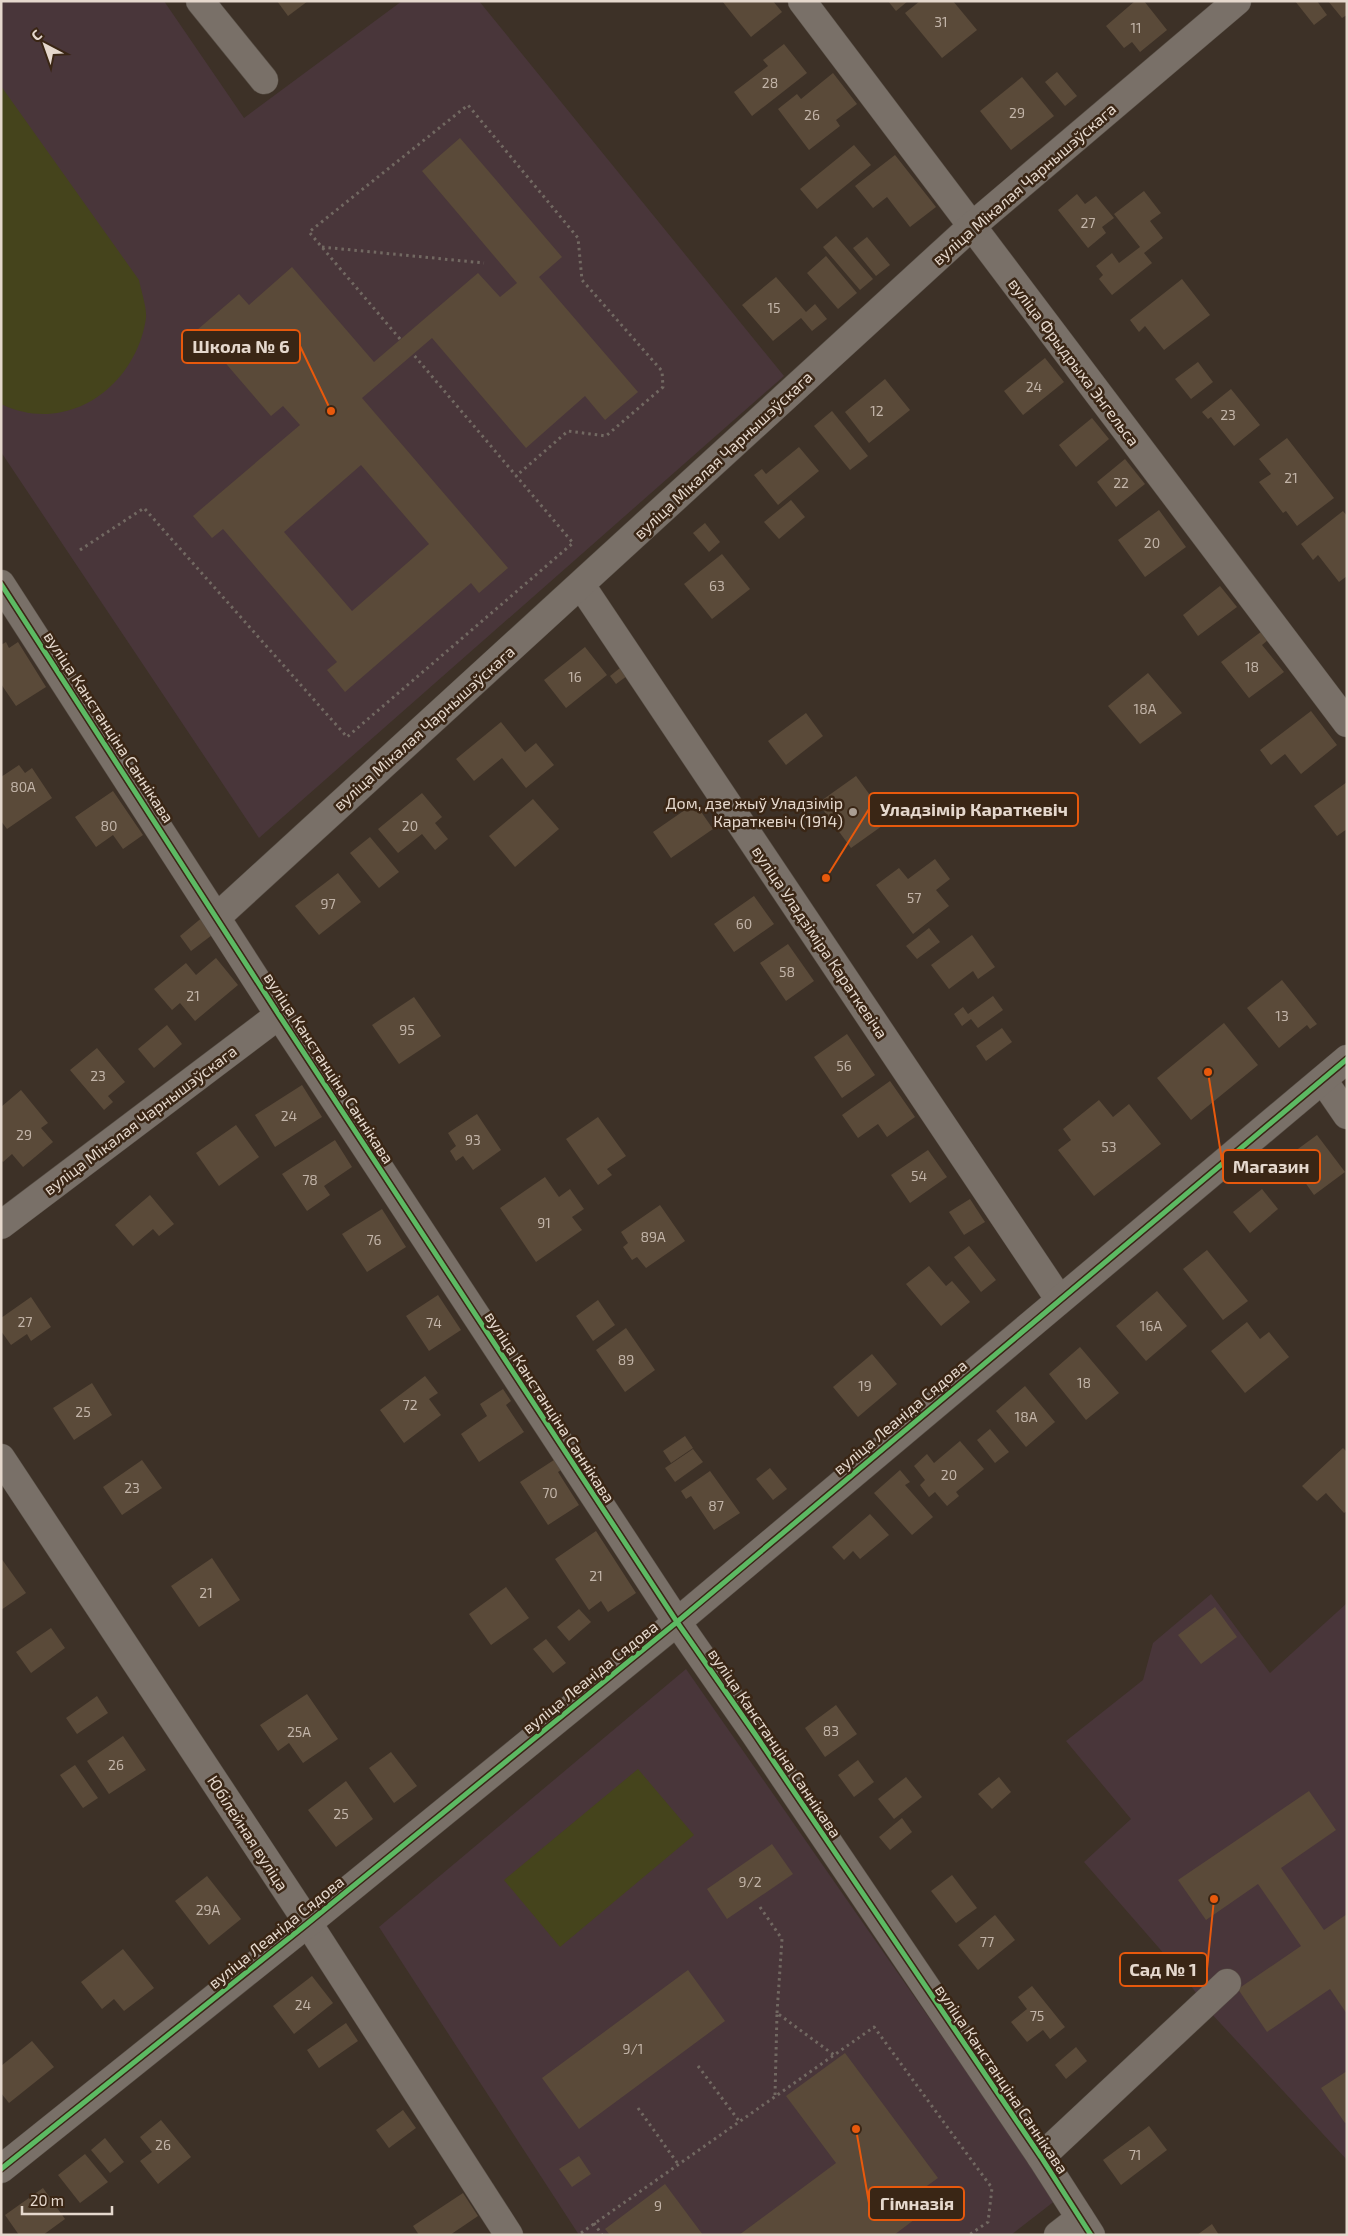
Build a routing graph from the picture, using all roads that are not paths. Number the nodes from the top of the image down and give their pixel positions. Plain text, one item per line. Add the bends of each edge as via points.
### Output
1 (200, 1) edge
2 (802, 1) edge
3 (1237, 1) edge
4 (264, 80) dead end
5 (972, 226) junction
6 (1, 584) edge
7 (581, 585) junction
8 (1347, 722) edge
9 (217, 917) junction
10 (279, 1015) junction
11 (1347, 1059) edge
12 (1323, 1080) junction
13 (1347, 1115) edge
14 (1, 1225) edge
15 (1059, 1299) junction
16 (1, 1458) edge
17 (677, 1622) junction
18 (308, 1923) junction
19 (1226, 1983) dead end
20 (1041, 2157) junction
21 (1, 2169) edge
22 (1085, 2227) edge
23 (509, 2235) edge
24 (1058, 2235) edge

1 - 4 street
2 - 5 street, вуліца Фрыдрыха Энгельса
3 - 5 street, вуліца Мікалая Чарнышэўскага
5 - 7 street, вуліца Мікалая Чарнышэўскага
5 - 8 street, вуліца Фрыдрыха Энгельса
6 - 9 street, вуліца Канстанціна Саннікава
7 - 9 street, вуліца Мікалая Чарнышэўскага
7 - 15 street, вуліца Уладзіміра Караткевіча
9 - 10 street, вуліца Канстанціна Саннікава
10 - 14 street, вуліца Мікалая Чарнышэўскага
10 - 17 street, вуліца Канстанціна Саннікава
11 - 12 street, вуліца Леаніда Сядова
12 - 13 street
12 - 15 street, вуліца Леаніда Сядова
15 - 17 street, вуліца Леаніда Сядова
16 - 18 street, Юбілейная вуліца
17 - 18 street, вуліца Леаніда Сядова
17 - 20 street, вуліца Канстанціна Саннікава
18 - 21 street, вуліца Леаніда Сядова
18 - 23 street, Юбілейная вуліца
19 - 20 street
20 - 22 street, вуліца Канстанціна Саннікава
22 - 24 street

